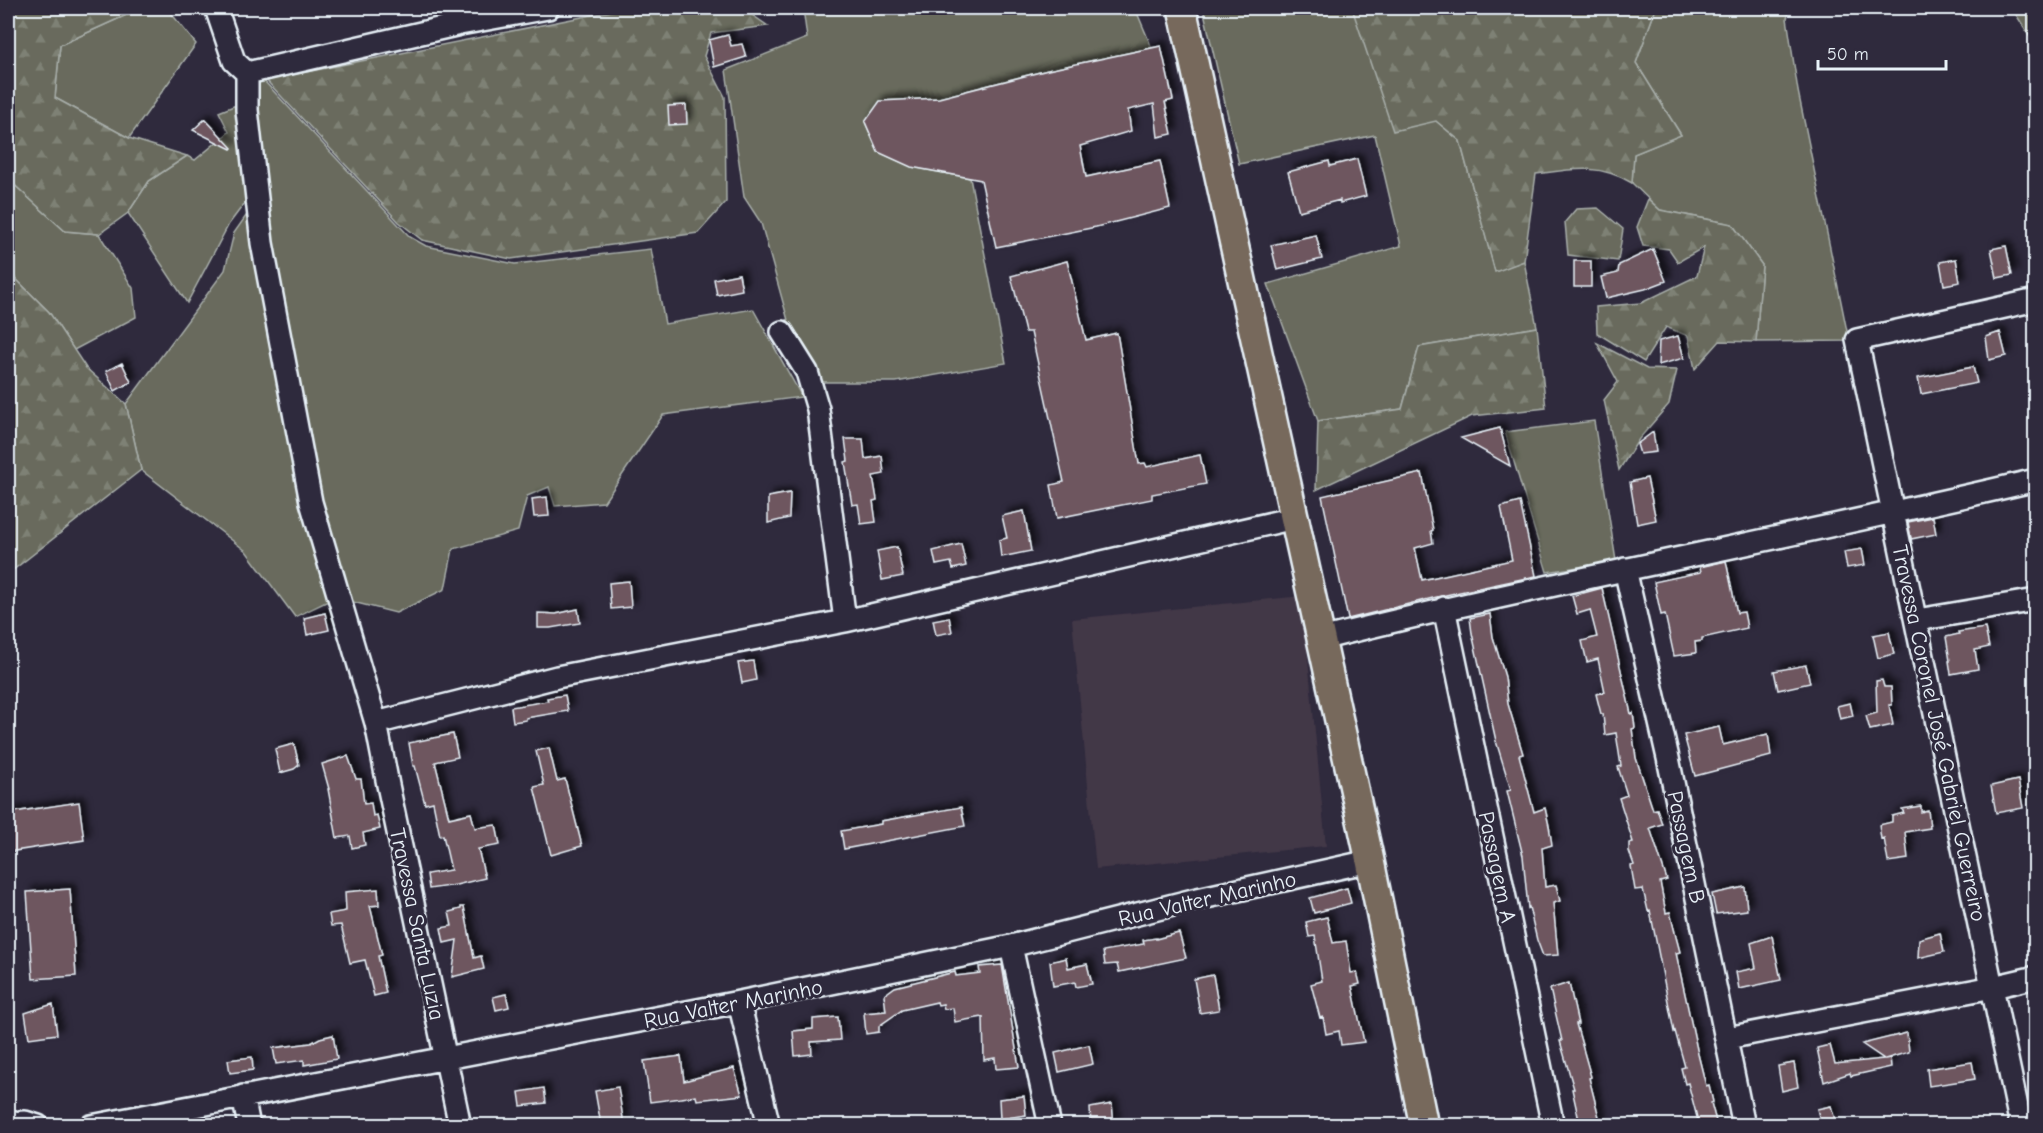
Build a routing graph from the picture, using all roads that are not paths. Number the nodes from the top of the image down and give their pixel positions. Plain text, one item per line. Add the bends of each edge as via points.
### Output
1 (216, 8) edge
2 (548, 8) edge
3 (1182, 8) edge
4 (247, 73) junction
5 (2036, 300) edge
6 (782, 332) dead end
7 (2036, 480) edge
8 (1894, 513) junction
9 (1294, 518) junction
10 (1625, 569) junction
11 (2036, 600) edge
12 (1444, 608) junction
13 (1917, 620) junction
14 (845, 621) junction
15 (1321, 639) junction
16 (376, 723) junction
17 (1370, 861) junction
18 (1011, 946) junction
19 (2036, 977) edge
20 (1993, 987) junction
21 (739, 1002) junction
22 (1727, 1038) junction
23 (446, 1057) junction
24 (243, 1096) junction
25 (8, 1123) edge
26 (38, 1125) edge
27 (91, 1125) edge
28 (249, 1125) edge
29 (459, 1125) edge
30 (769, 1125) edge
31 (1050, 1125) edge
32 (1424, 1125) edge
33 (1553, 1125) edge
34 (1744, 1125) edge
35 (2021, 1125) edge

1 - 4 street via 234,61
2 - 4 street
3 - 9 main road
4 - 16 street, Travessa Santa Luzia via 247,110 262,243 311,502
5 - 8 street, Travessa Coronel José Gabriel Guerreiro via 1857,340
6 - 14 street via 807,372 818,409
7 - 8 street
8 - 10 street
8 - 13 street, Travessa Coronel José Gabriel Guerreiro
9 - 14 street
9 - 15 main road
10 - 12 street
10 - 22 street, Passagem B
11 - 13 street
12 - 15 street
12 - 33 street, Passagem A
13 - 20 street, Travessa Coronel José Gabriel Guerreiro
14 - 16 street via 557,677
15 - 17 main road
16 - 23 street, Travessa Santa Luzia
17 - 18 street, Rua Valter Marinho
17 - 32 main road
18 - 21 street, Rua Valter Marinho
18 - 31 street
19 - 20 street
20 - 22 street
20 - 35 street, Travessa Coronel José Gabriel Guerreiro
21 - 23 street, Rua Valter Marinho
21 - 30 street
22 - 34 street, Passagem B
23 - 24 street, Rua Valter Marinho
23 - 29 street, Travessa Santa Luzia
24 - 27 street, Rua Valter Marinho
24 - 28 street
25 - 26 street

